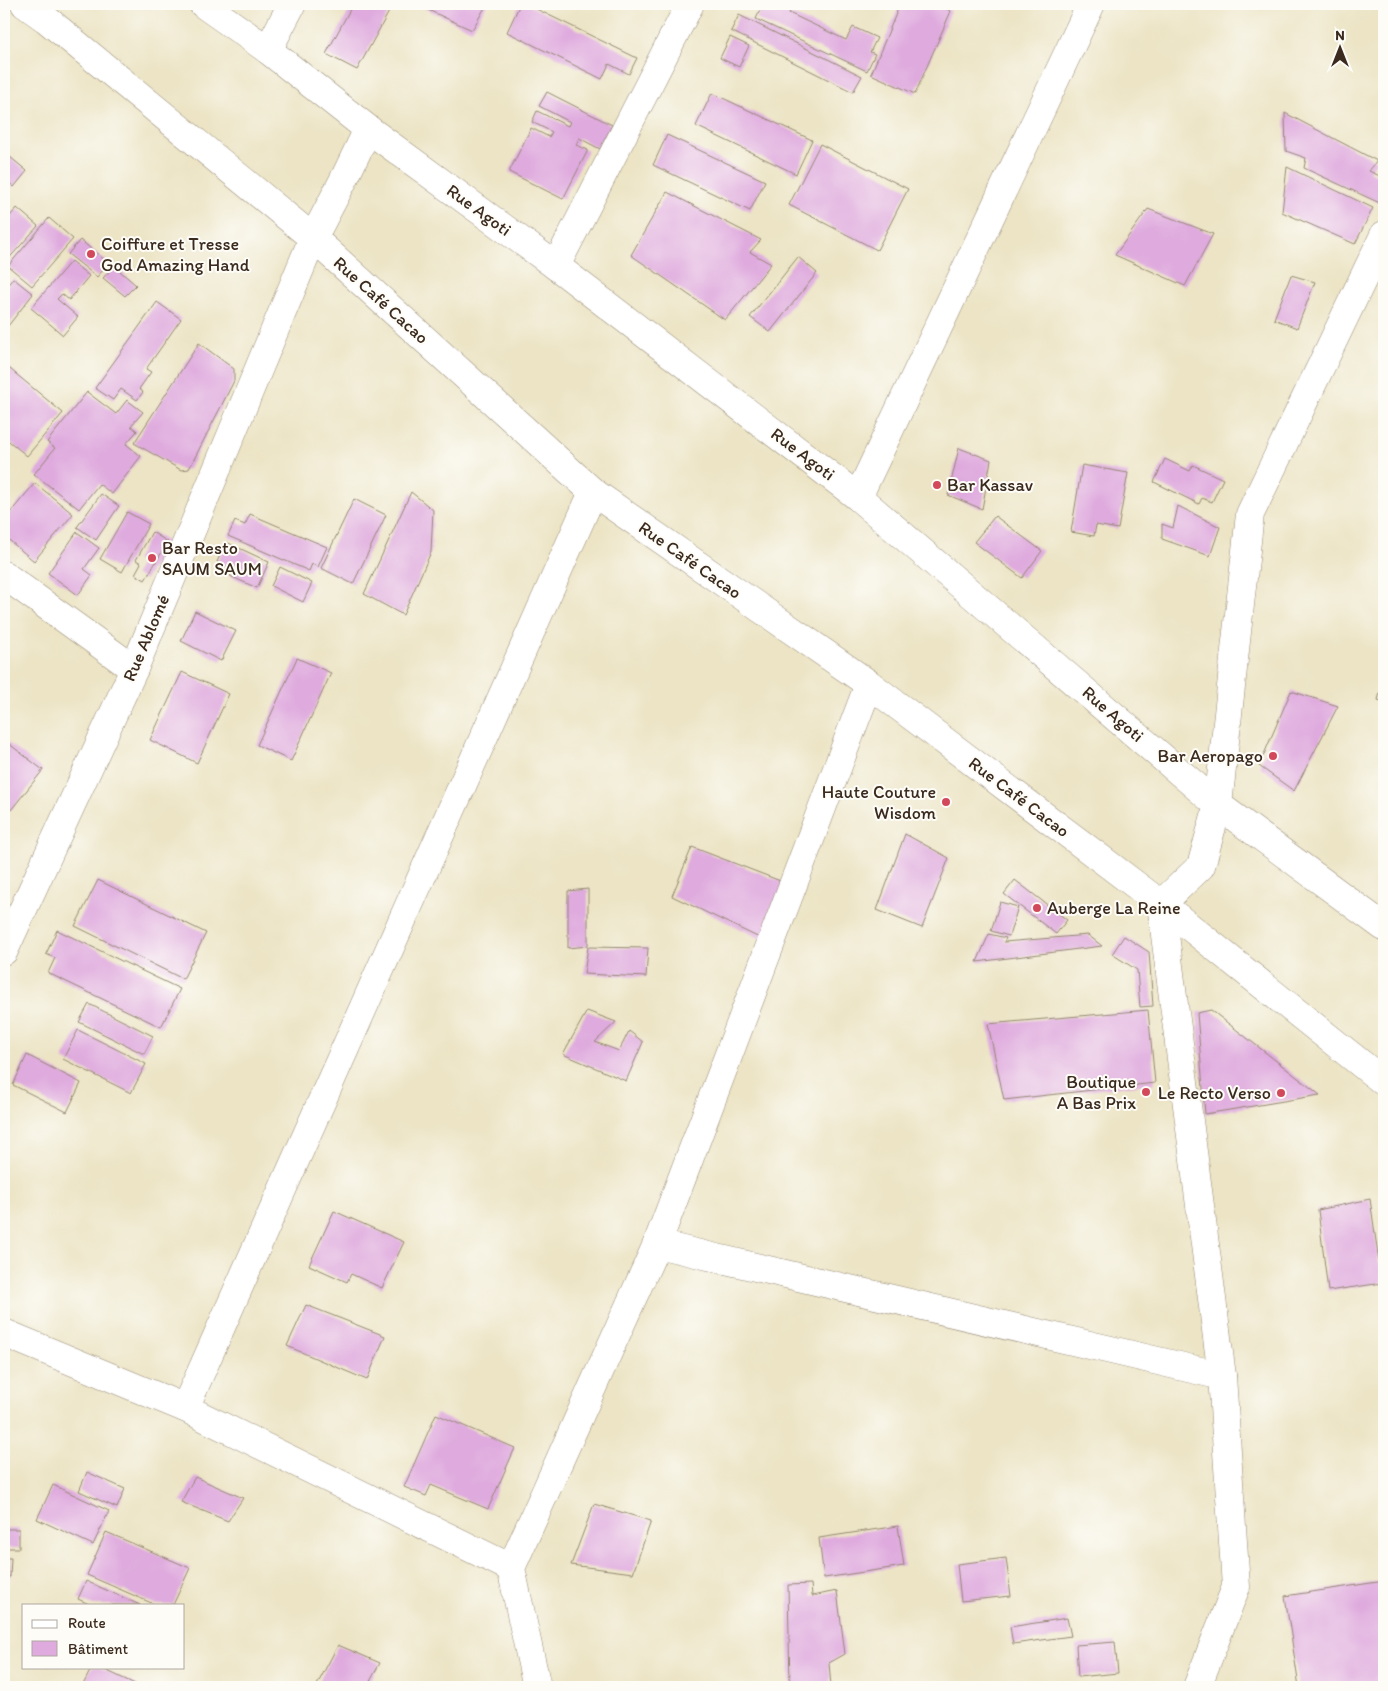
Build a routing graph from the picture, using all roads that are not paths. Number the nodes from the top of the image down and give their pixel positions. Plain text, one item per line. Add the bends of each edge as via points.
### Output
1 (25, 4) edge
2 (203, 4) edge
3 (292, 4) edge
4 (690, 4) edge
5 (1091, 4) edge
6 (268, 50) junction
7 (368, 130) junction
8 (1384, 235) edge
9 (313, 238) junction
10 (556, 266) junction
11 (593, 492) junction
12 (858, 497) junction
13 (4, 576) edge
14 (134, 669) junction
15 (869, 684) junction
16 (1218, 805) junction
17 (1161, 904) junction
18 (1384, 927) edge
19 (4, 951) edge
20 (1384, 1082) edge
21 (657, 1244) junction
22 (4, 1333) edge
23 (1222, 1376) junction
24 (185, 1408) junction
25 (511, 1568) junction
26 (537, 1687) edge
27 (1197, 1687) edge

1 - 9 street, Rue Café Cacao
2 - 6 street, Rue Agoti
3 - 6 street
4 - 10 street
5 - 12 street
6 - 7 street, Rue Agoti
7 - 9 street, Rue Ablomé
7 - 10 street, Rue Agoti
8 - 16 street via 1250,514
9 - 11 street, Rue Café Cacao
9 - 14 street, Rue Ablomé
10 - 12 street, Rue Agoti
11 - 15 street, Rue Café Cacao
11 - 24 street
12 - 16 street, Rue Agoti
13 - 14 street
14 - 19 street, Rue Ablomé
15 - 17 street, Rue Café Cacao
15 - 21 street
16 - 17 street via 1201,866
16 - 18 street, Rue Agoti
17 - 20 street, Rue Café Cacao
17 - 23 street
21 - 23 street
21 - 25 street
22 - 24 street
23 - 27 street via 1236,1587
24 - 25 street
25 - 26 street

